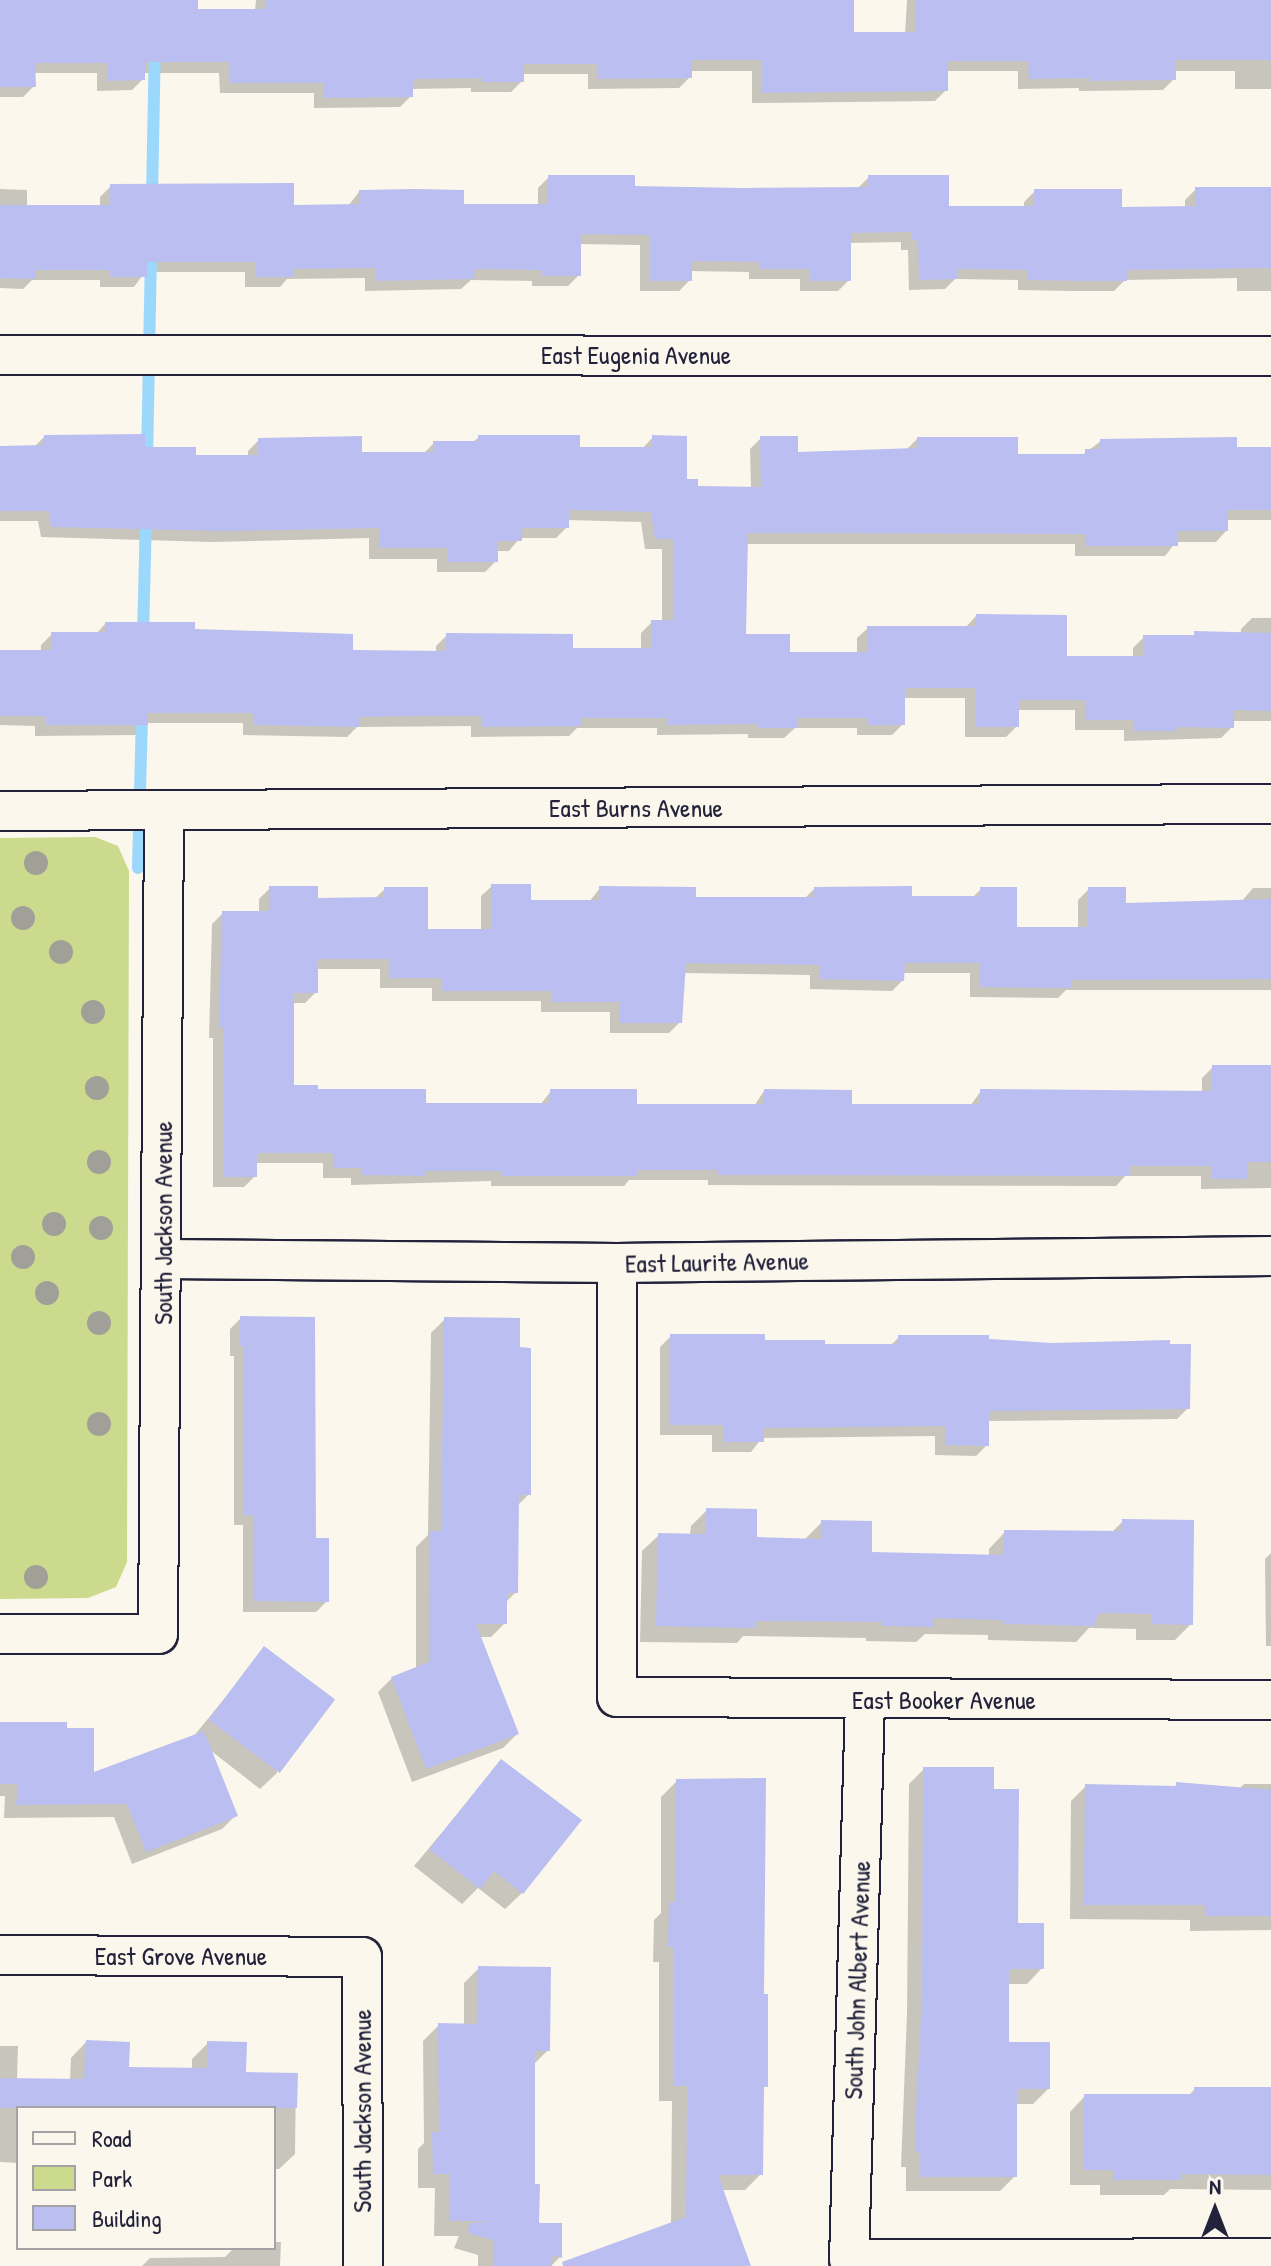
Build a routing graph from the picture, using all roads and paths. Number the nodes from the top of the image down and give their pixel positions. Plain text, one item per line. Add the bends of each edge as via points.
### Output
1 (0, 355) edge
2 (1271, 356) edge
3 (1271, 804) edge
4 (0, 811) edge
5 (164, 811) junction
6 (1271, 1256) edge
7 (163, 1259) junction
8 (617, 1263) junction
9 (0, 1634) edge
10 (1271, 1700) edge
11 (865, 1701) junction
12 (0, 1955) edge
13 (362, 1957) joint
14 (1271, 2258) edge
15 (363, 2266) edge

1 - 2 street, East Eugenia Avenue
3 - 5 street, East Burns Avenue
4 - 5 street, East Burns Avenue
5 - 7 street, South Jackson Avenue
6 - 8 street, East Laurite Avenue
7 - 8 street, East Laurite Avenue
7 - 9 street, South Jackson Avenue via 158,1634
8 - 11 street, East Booker Avenue via 617,1697
10 - 11 street, East Booker Avenue
11 - 14 street, South John Albert Avenue via 849,2259
12 - 13 street, East Grove Avenue
13 - 15 street, South Jackson Avenue

